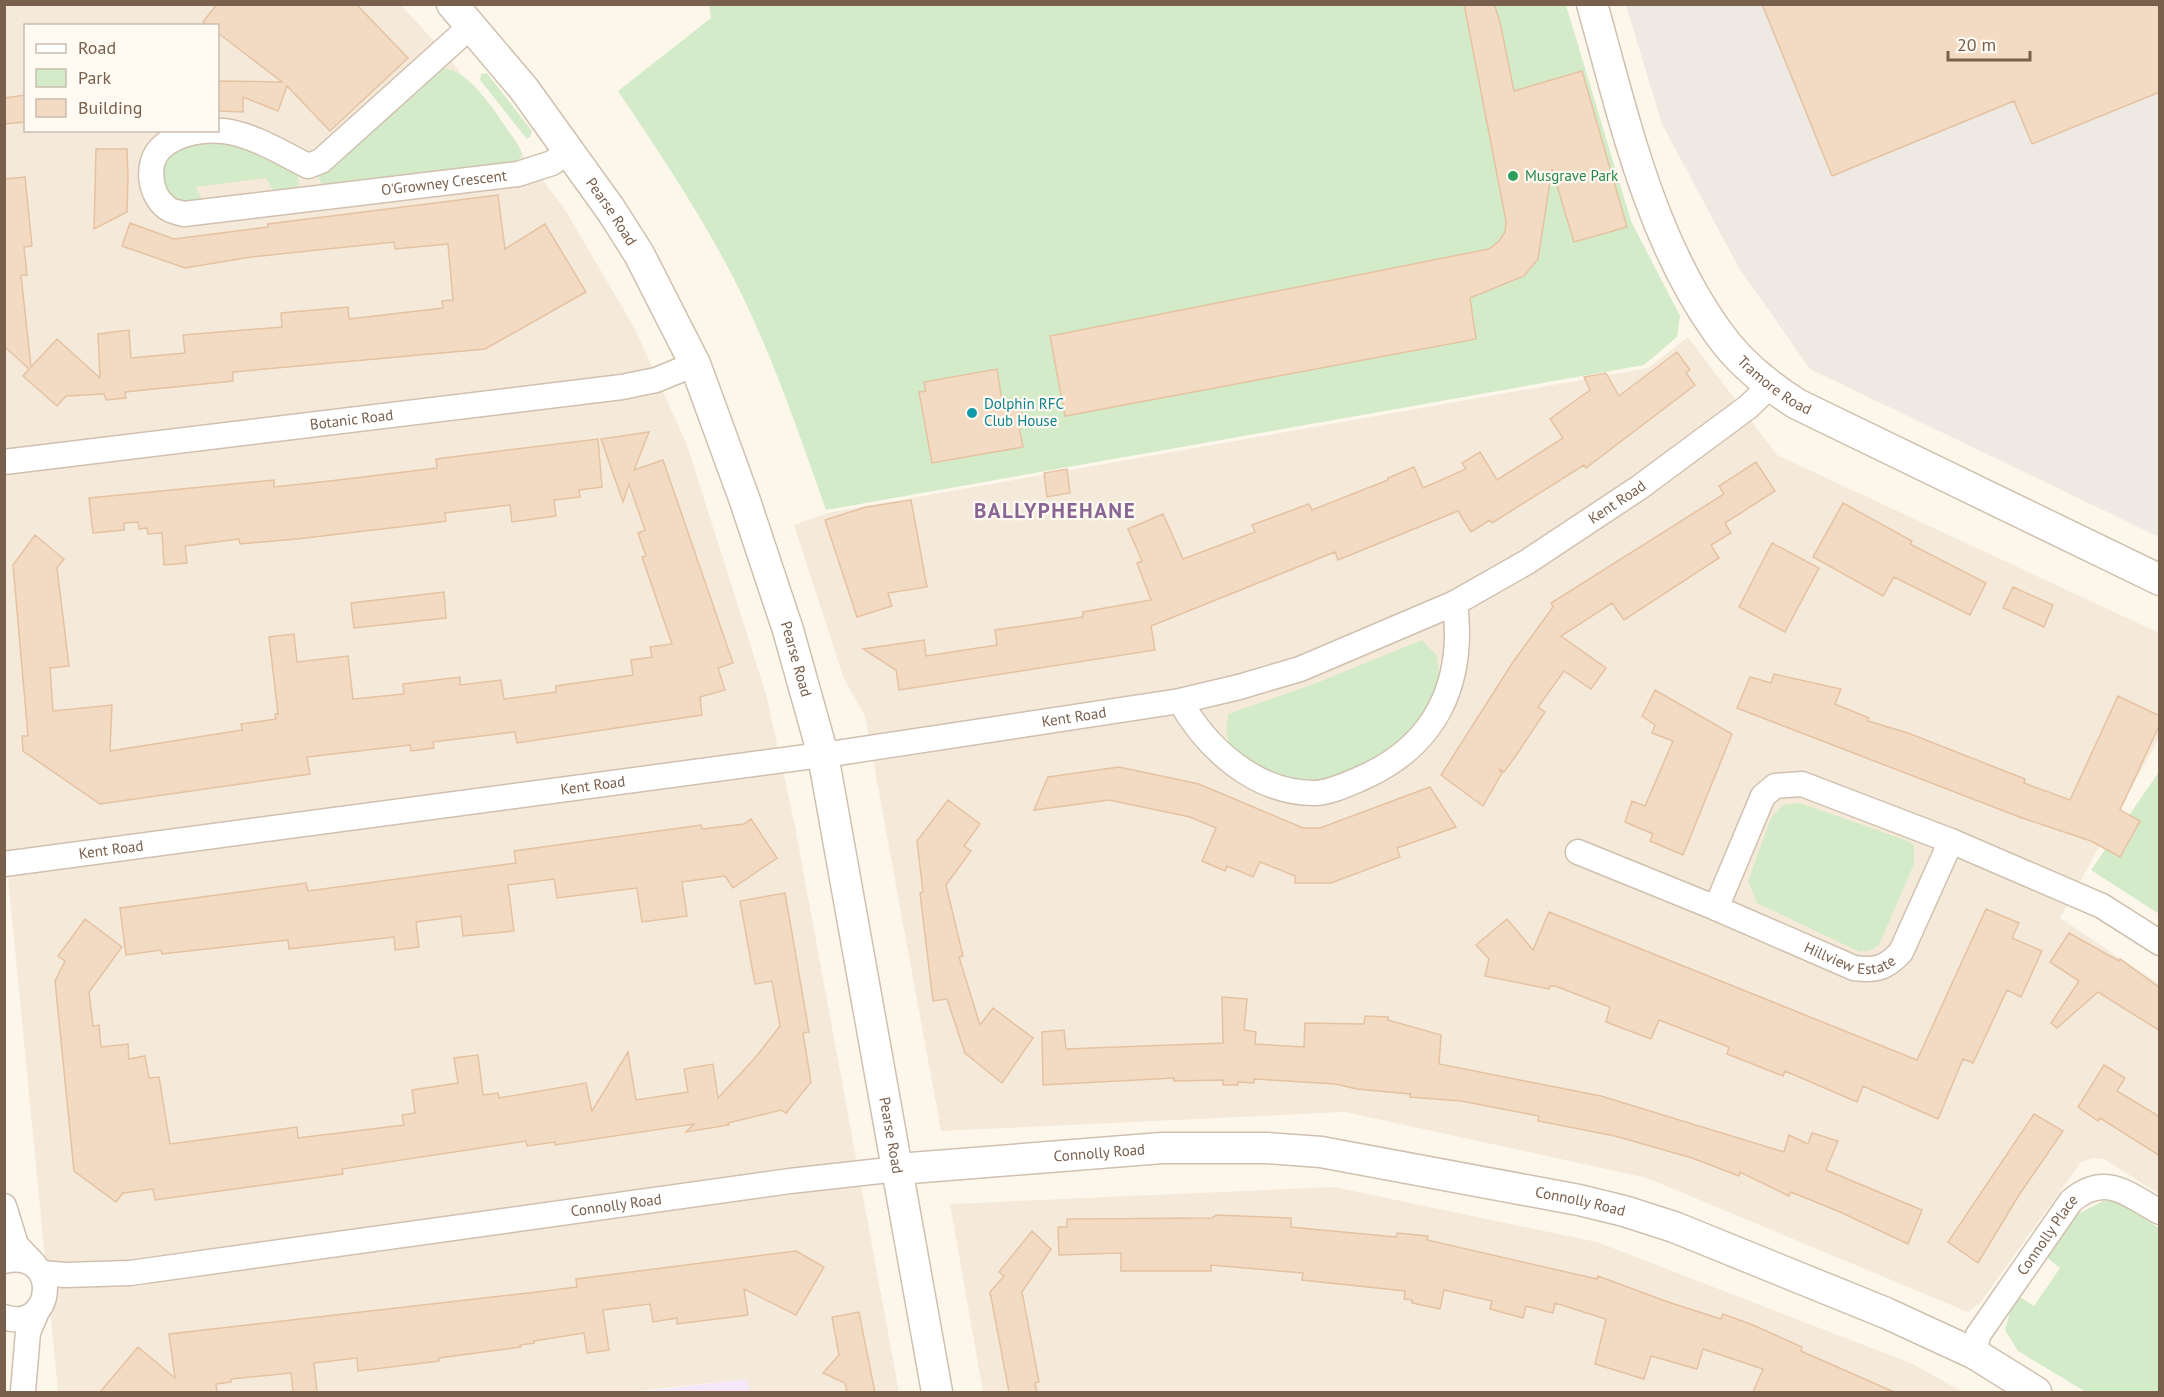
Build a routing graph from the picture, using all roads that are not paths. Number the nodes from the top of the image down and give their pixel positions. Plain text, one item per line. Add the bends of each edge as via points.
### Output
1 (1592, 4) edge
2 (462, 15) edge
3 (219, 131) edge
4 (199, 132) edge
5 (569, 150) junction
6 (308, 166) junction
7 (312, 198) junction
8 (694, 364) junction
9 (1770, 387) junction
10 (4, 462) edge
11 (2160, 580) edge
12 (1455, 603) junction
13 (1180, 701) junction
14 (823, 755) junction
15 (1952, 841) junction
16 (1578, 852) dead end
17 (4, 864) edge
18 (1716, 908) junction
19 (2160, 943) edge
20 (898, 1169) junction
21 (4, 1206) edge
22 (2160, 1212) edge
23 (4, 1261) edge
24 (37, 1268) junction
25 (124, 1273) junction
26 (41, 1306) junction
27 (4, 1319) edge
28 (1974, 1354) junction
29 (23, 1392) edge
30 (937, 1392) edge
31 (2036, 1392) edge

1 - 9 street, Tramore Road via 1659,222 1717,332
2 - 5 street, Pearse Road
2 - 6 street via 332,153
3 - 6 street, O'Growney Crescent via 244,137
4 - 7 street, O'Growney Crescent via 171,140 153,158 151,169 157,198 166,208 184,214
5 - 7 street, O'Growney Crescent via 552,163 518,174
5 - 8 street, Pearse Road via 639,254
6 - 7 street
8 - 10 street, Botanic Road via 656,380 622,387
8 - 14 street, Pearse Road via 767,567
9 - 11 street, Tramore Road via 1876,444
9 - 12 street, Kent Road via 1640,487 1527,562
12 - 13 street, Kent Road via 1300,669
12 - 13 street via 1458,642 1445,701 1409,748 1379,771 1352,782 1315,793 1284,789 1259,780 1226,757 1200,731
13 - 14 street, Kent Road
14 - 17 street, Kent Road
14 - 20 street, Pearse Road
15 - 18 street via 1802,784 1775,786 1763,796
15 - 18 street, Hillview Estate via 1901,952 1890,964 1872,971 1854,968
15 - 19 street via 2102,906
16 - 18 street, Hillview Estate
20 - 25 street, Connolly Road
20 - 28 street, Connolly Road via 1162,1148 1321,1152 1624,1211 1677,1228 1838,1293
20 - 30 street, Pearse Road
21 - 24 street via 16,1245
22 - 28 street, Connolly Place via 2117,1188 2085,1189 2072,1200 1978,1335
23 - 24 street, Connolly Road via 24,1260
24 - 25 street, Connolly Road via 65,1275
24 - 26 street via 46,1287
25 - 26 street, Connolly Road via 89,1283
26 - 27 street, Connolly Road via 21,1319
26 - 29 street via 28,1332
27 - 29 street via 17,1356
28 - 31 street, Connolly Road

